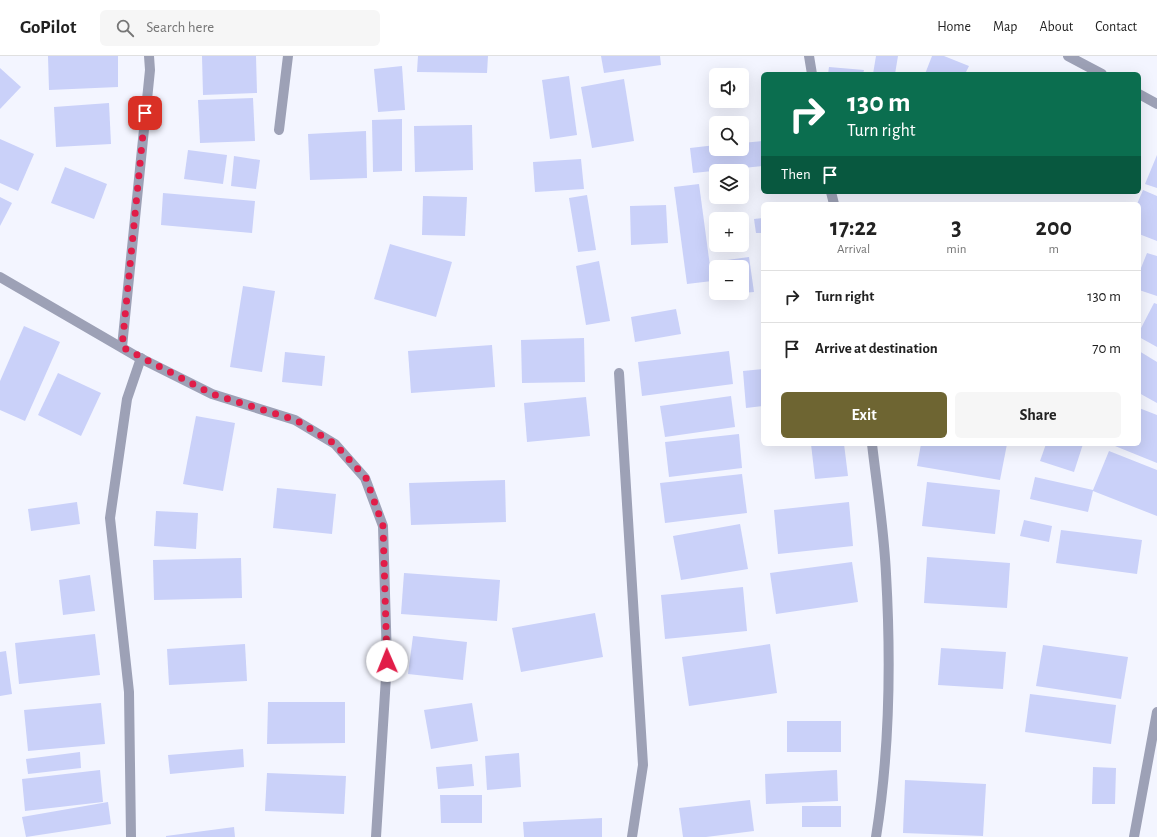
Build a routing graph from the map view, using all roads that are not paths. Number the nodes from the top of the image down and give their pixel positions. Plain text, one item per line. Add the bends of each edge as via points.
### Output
1 (148, 56) edge
2 (288, 56) edge
3 (810, 56) edge
4 (1068, 56) edge
5 (812, 72) edge
6 (1098, 72) edge
7 (1141, 95) edge
8 (1157, 104) edge
9 (279, 130) dead end
10 (0, 277) edge
11 (122, 347) junction
12 (141, 358) junction
13 (619, 373) dead end
14 (872, 446) edge
15 (1157, 712) edge
16 (131, 837) edge
17 (376, 837) edge
18 (632, 837) edge
19 (876, 837) edge
20 (1134, 837) edge

1 - 11 street via 150,70
2 - 9 street
3 - 5 street
4 - 6 street
7 - 8 street
10 - 11 street
11 - 12 street
12 - 16 street via 127,399 110,518 129,692
12 - 17 street via 212,394 296,420 335,444 366,478 383,526 387,661
13 - 18 street via 643,765
14 - 19 street via 886,573 889,708
15 - 20 street

